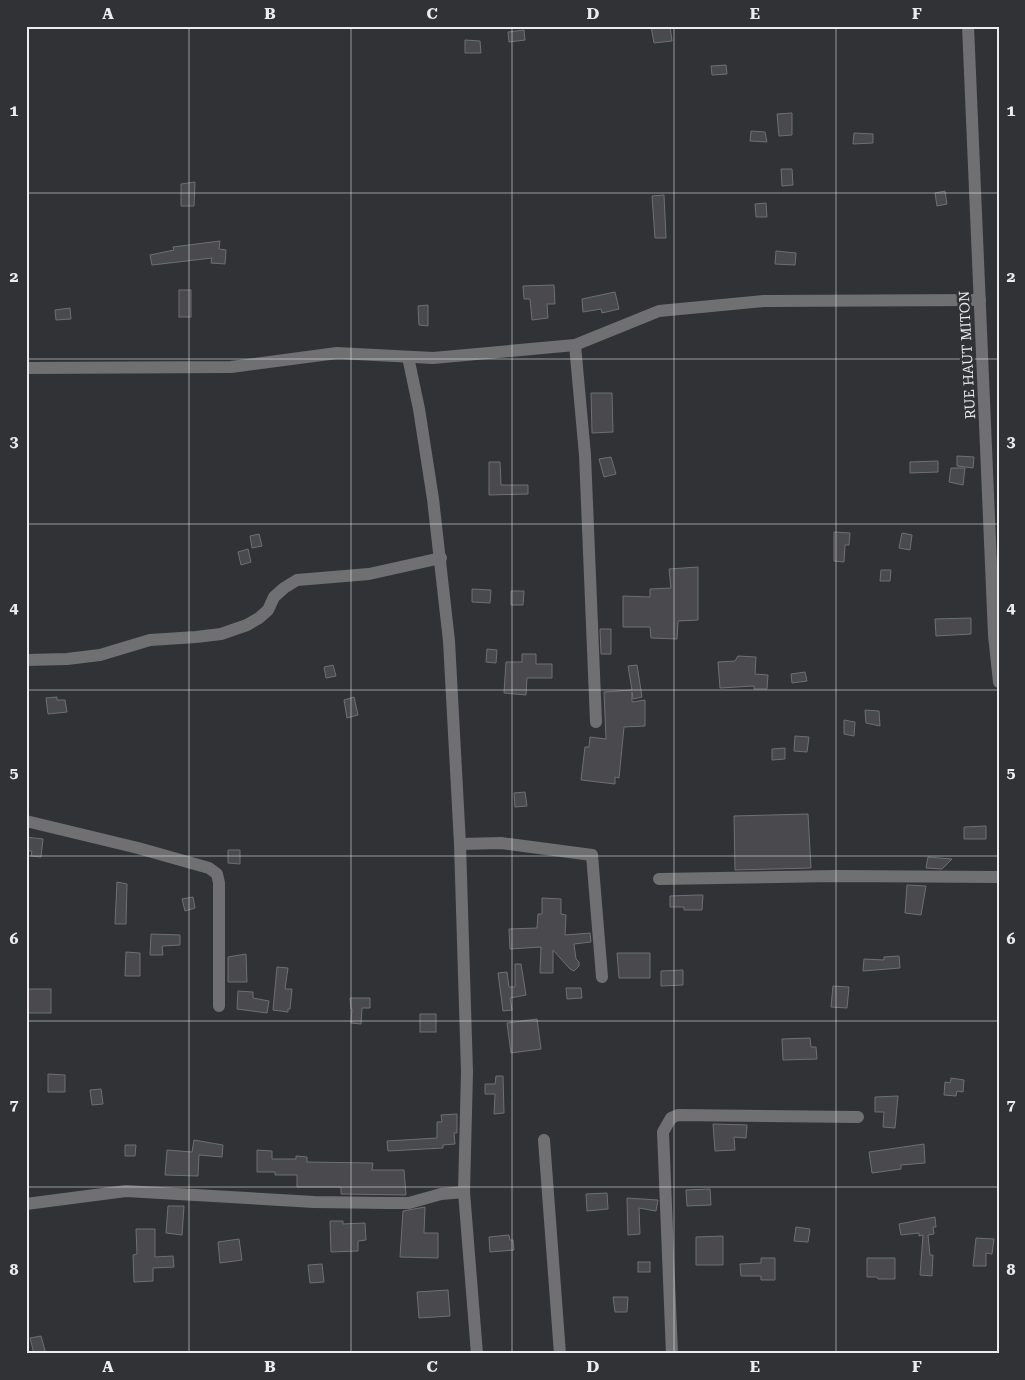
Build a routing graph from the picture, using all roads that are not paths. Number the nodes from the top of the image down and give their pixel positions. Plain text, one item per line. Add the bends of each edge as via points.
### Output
1 (968, 26) edge
2 (980, 300) junction
3 (575, 345) junction
4 (408, 357) junction
5 (26, 368) edge
6 (441, 558) junction
7 (26, 660) edge
8 (999, 682) edge
9 (596, 722) dead end
10 (26, 822) edge
11 (460, 844) junction
12 (999, 877) edge
13 (659, 880) dead end
14 (602, 977) dead end
15 (219, 1006) dead end
16 (858, 1117) dead end
17 (544, 1140) dead end
18 (464, 1192) junction
19 (26, 1204) edge
20 (477, 1354) edge
21 (560, 1354) edge
22 (672, 1354) edge

1 - 2 street, RUE HAUT MITON
2 - 3 street via 764,301 659,312
2 - 8 street, RUE HAUT MITON via 994,635
3 - 4 street via 433,358
3 - 9 street via 585,455
4 - 5 street via 337,353 231,367
4 - 6 street via 419,408
6 - 7 street via 369,574 297,580 274,597 268,610 259,618 221,634 150,640 100,655
6 - 11 street
10 - 15 street via 138,848 209,868 217,874
11 - 14 street via 502,843 592,856
11 - 18 street via 467,1072
12 - 13 street
16 - 22 street via 678,1115 671,1118 663,1132
17 - 21 street
18 - 19 street via 441,1194 409,1203 388,1203 314,1202 126,1190
18 - 20 street

